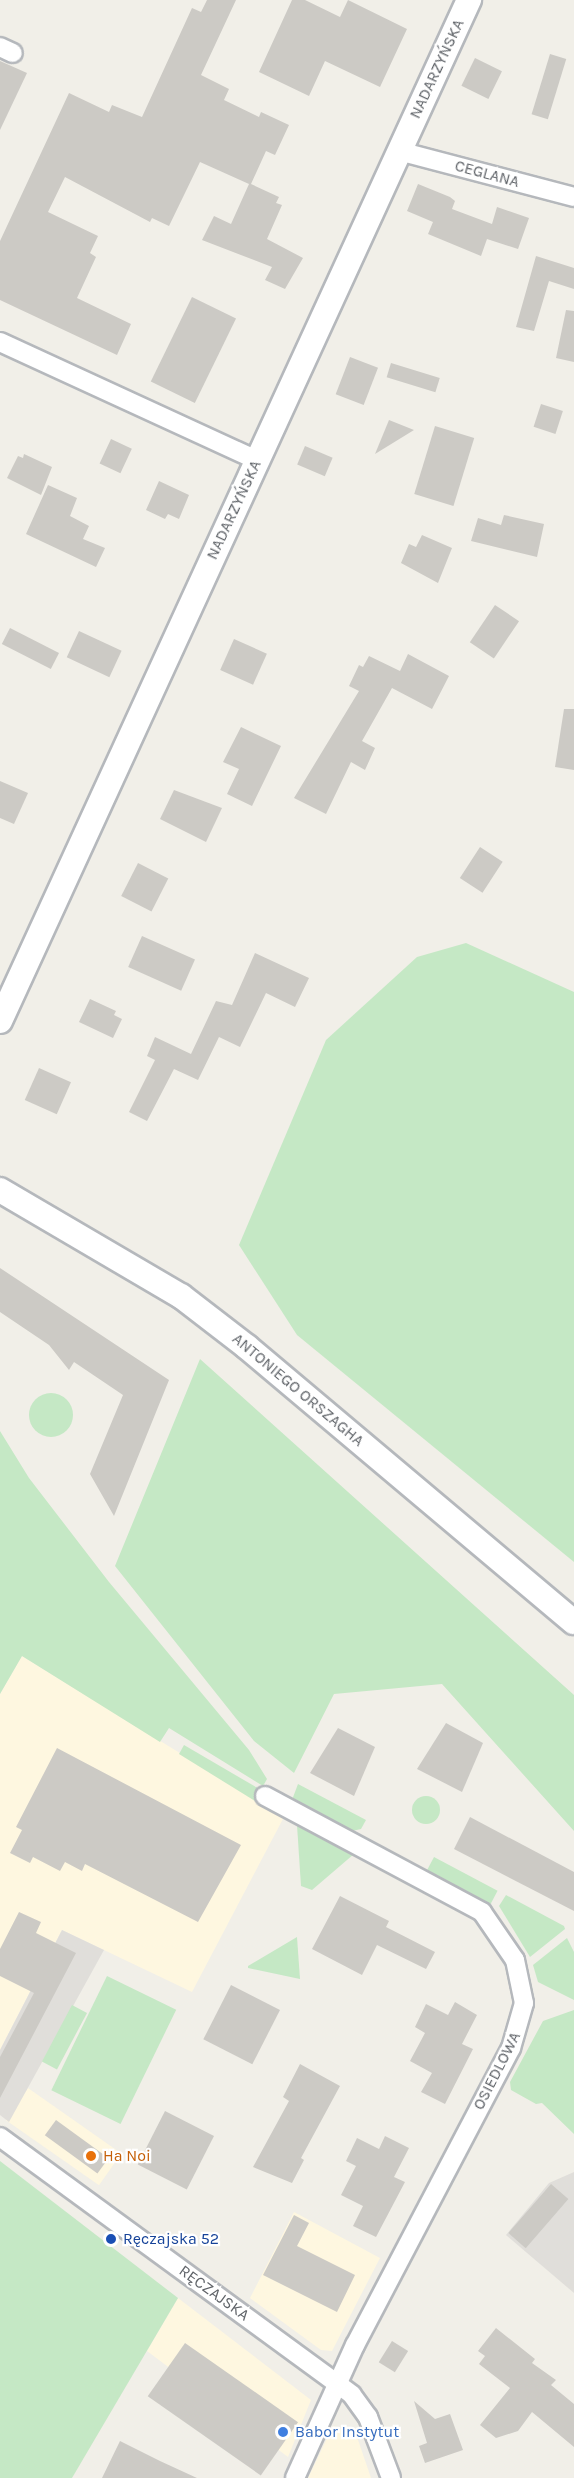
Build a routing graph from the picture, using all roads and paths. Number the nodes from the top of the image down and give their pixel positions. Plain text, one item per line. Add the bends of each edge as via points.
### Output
1 (469, 0) edge
2 (399, 151) junction
3 (574, 197) edge
4 (0, 342) edge
5 (257, 460) junction
6 (0, 1021) edge
7 (0, 1190) edge
8 (574, 1622) edge
9 (265, 1796) dead end
10 (0, 2137) edge
11 (339, 2384) junction
12 (295, 2478) edge
13 (391, 2478) edge

1 - 2 main road, NADARZYŃSKA
2 - 3 street, CEGLANA
2 - 5 main road, NADARZYŃSKA
4 - 5 street
5 - 6 main road, NADARZYŃSKA
7 - 8 main road, ANTONIEGO ORSZAGHA via 181,1296
9 - 11 street, OSIEDLOWA via 482,1912 515,1960 524,1991 520,2025 511,2048 355,2345
10 - 11 street, RĘCZAJSKA
11 - 12 street, OSIEDLOWA
11 - 13 street, RĘCZAJSKA via 369,2417

